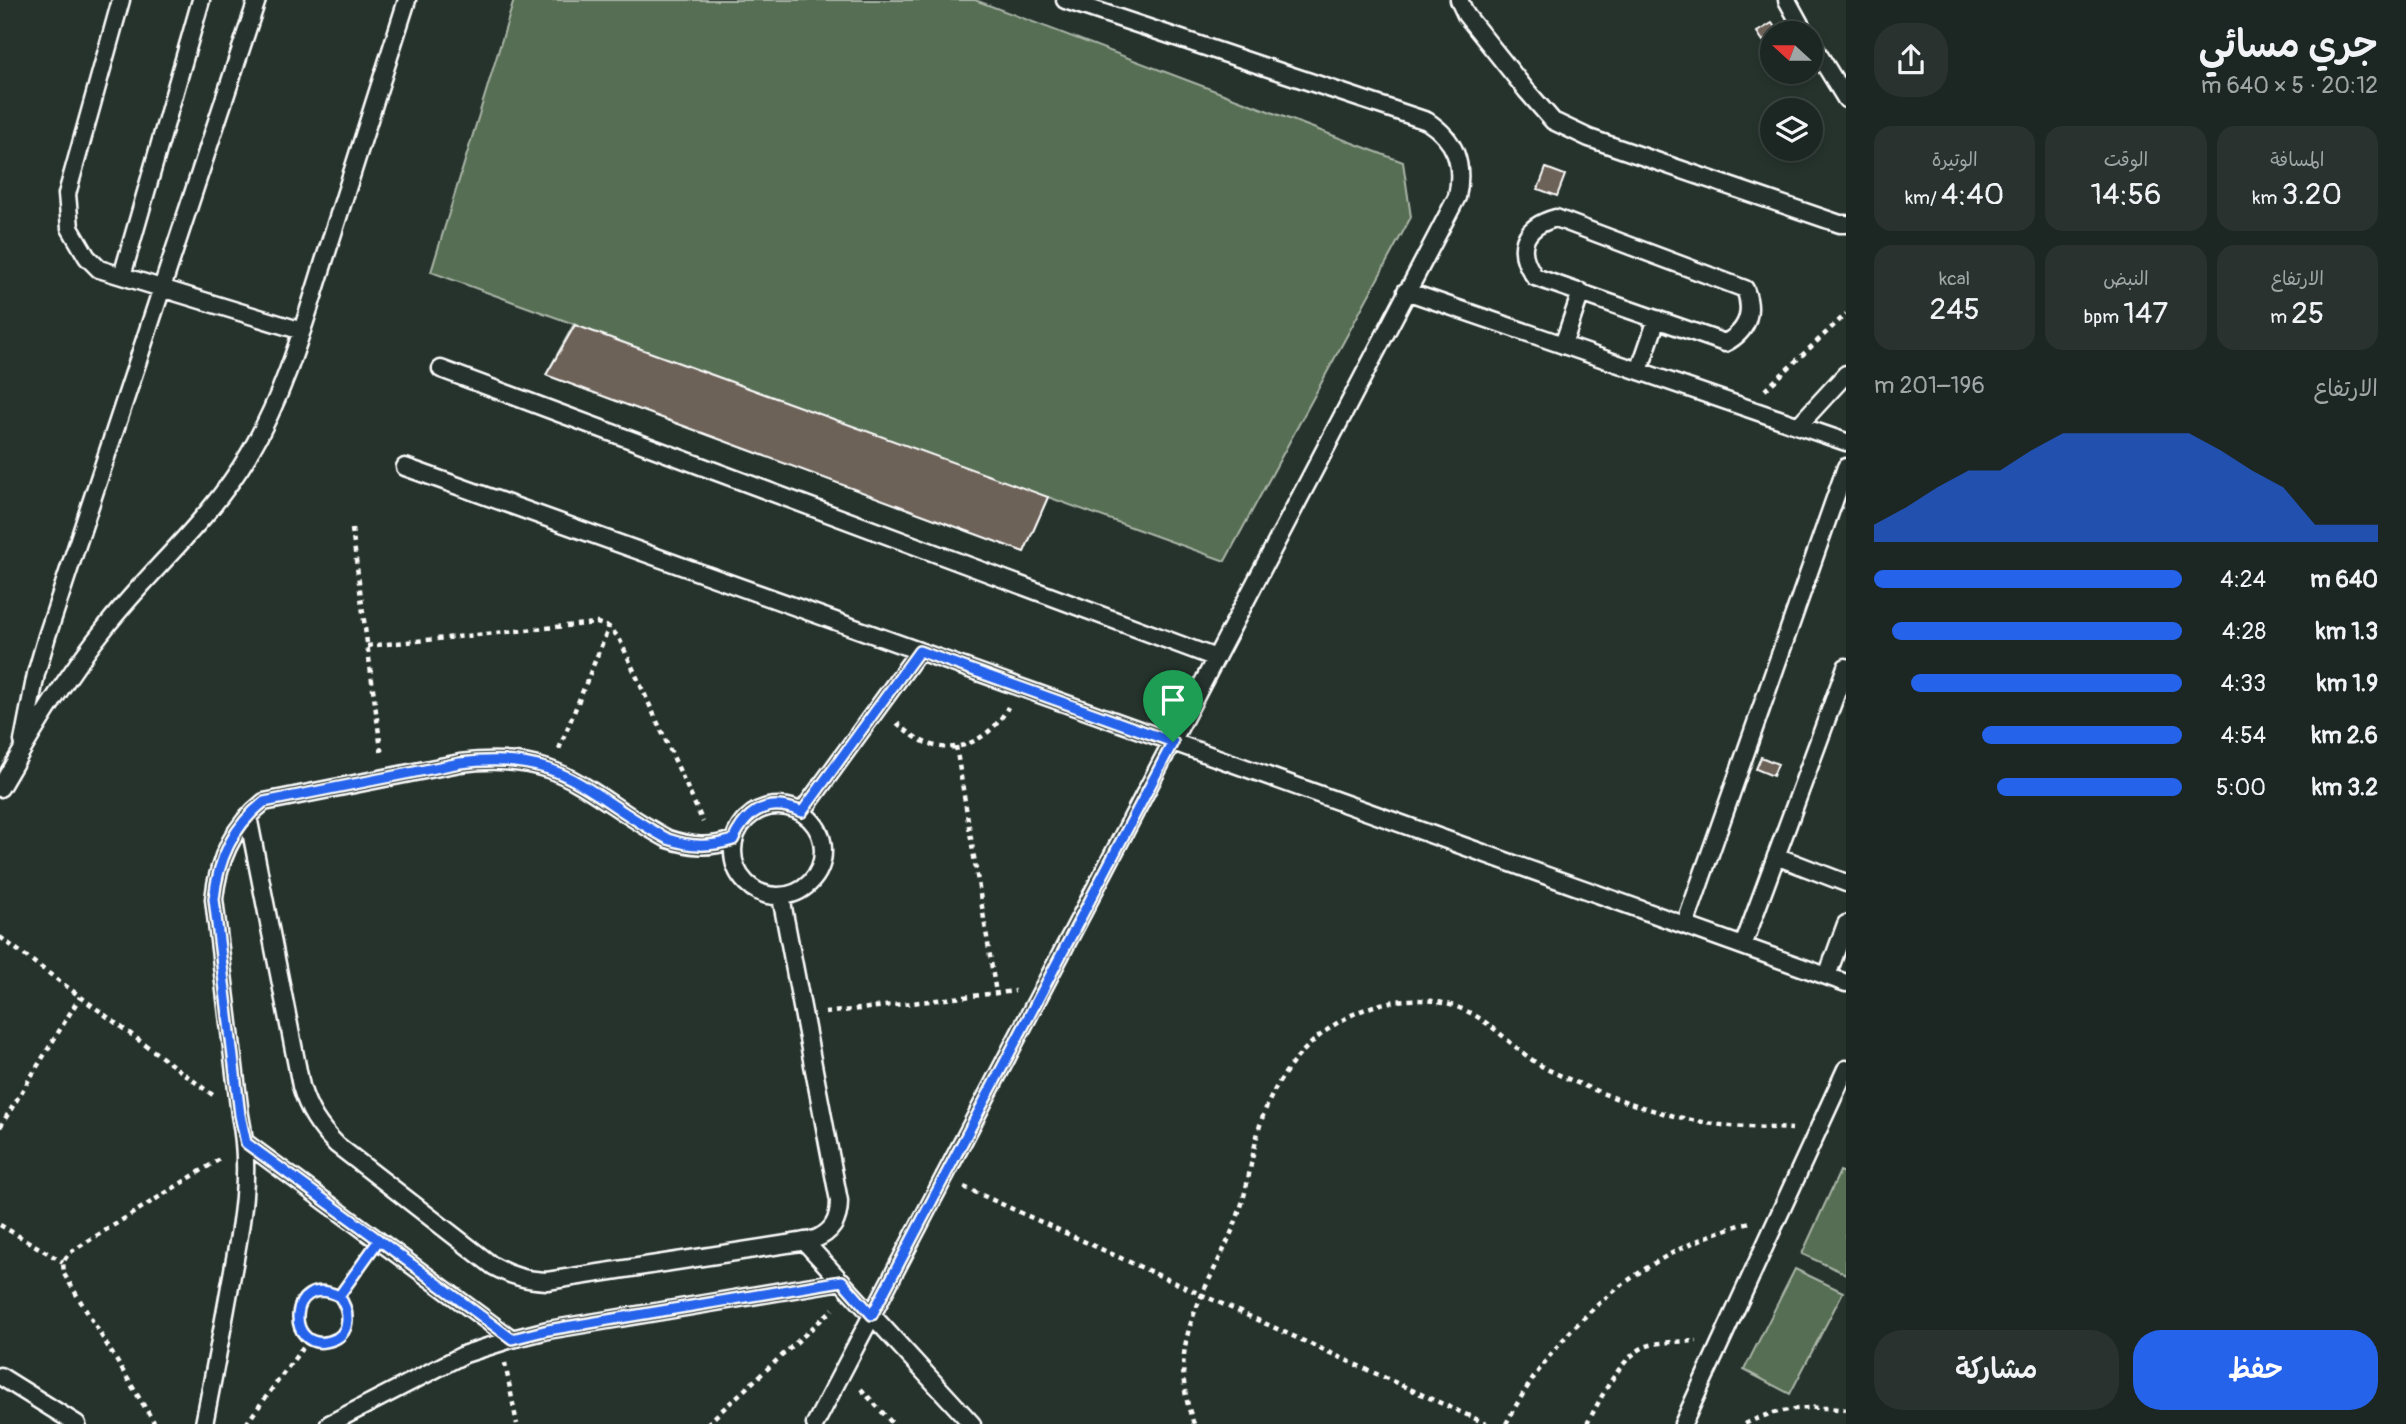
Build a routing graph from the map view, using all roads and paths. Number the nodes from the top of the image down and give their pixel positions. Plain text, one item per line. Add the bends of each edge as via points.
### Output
1 (121, 0) edge
2 (201, 0) edge
3 (257, 0) edge
4 (407, 0) edge
5 (1065, 0) edge
6 (1459, 0) edge
7 (1787, 0) edge
8 (1798, 21) edge
9 (1824, 63) edge
10 (1846, 99) edge
11 (1846, 224) edge
12 (122, 276) junction
13 (163, 289) junction
14 (1406, 291) junction
15 (1581, 292) junction
16 (1846, 314) edge
17 (1657, 319) junction
18 (302, 331) junction
19 (1563, 345) junction
20 (441, 369) dead end
21 (1639, 371) junction
22 (1846, 374) edge
23 (1747, 408) junction
24 (1799, 425) junction
25 (1846, 442) edge
26 (405, 467) dead end
27 (1846, 467) edge
28 (352, 529) dead end
29 (609, 627) junction
30 (368, 646) junction
31 (919, 651) junction
32 (1216, 658) junction
33 (1846, 667) edge
34 (1015, 686) junction
35 (877, 707) junction
36 (1173, 742) junction
37 (956, 746) junction
38 (22, 750) junction
39 (551, 769) junction
40 (385, 778) junction
41 (0, 788) edge
42 (802, 812) junction
43 (248, 816) junction
44 (733, 840) junction
45 (713, 845) junction
46 (1776, 856) junction
47 (1846, 883) edge
48 (781, 897) junction
49 (1846, 924) edge
50 (1685, 925) junction
51 (0, 937) edge
52 (1743, 946) junction
53 (1827, 976) junction
54 (1846, 983) edge
55 (1043, 988) junction
56 (996, 993) junction
57 (80, 997) junction
58 (803, 1016) junction
59 (1846, 1069) edge
60 (240, 1115) junction
61 (0, 1127) edge
62 (1818, 1131) junction
63 (246, 1143) junction
64 (944, 1178) junction
65 (1778, 1216) junction
66 (0, 1225) edge
67 (379, 1240) junction
68 (804, 1241) junction
69 (63, 1262) junction
70 (846, 1287) junction
71 (1201, 1294) junction
72 (339, 1296) junction
73 (872, 1315) junction
74 (309, 1339) junction
75 (1722, 1339) junction
76 (506, 1340) junction
77 (844, 1370) junction
78 (0, 1376) edge
79 (1846, 1410) edge
80 (77, 1424) edge
81 (155, 1424) edge
82 (205, 1424) edge
83 (246, 1424) edge
84 (329, 1424) edge
85 (517, 1424) edge
86 (708, 1424) edge
87 (815, 1424) edge
88 (893, 1424) edge
89 (972, 1424) edge
90 (1194, 1424) edge
91 (1487, 1424) edge
92 (1506, 1424) edge
93 (1587, 1424) edge
94 (1683, 1424) edge
95 (1745, 1424) edge

1 - 12 lane via 67,194 70,228 82,250 99,269
2 - 12 lane
3 - 13 lane
4 - 18 lane
5 - 14 lane via 1438,128 1455,149 1461,181 1457,197
6 - 11 lane via 1466,15 1553,121 1589,138
7 - 8 lane
9 - 10 lane
12 - 13 lane
13 - 18 lane
13 - 38 lane via 47,636
14 - 19 lane
14 - 32 lane
15 - 17 lane
15 - 17 lane via 1535,277 1525,264 1523,248 1528,233 1541,222 1556,218 1745,289 1749,299 1748,320 1735,338 1725,343
15 - 19 lane
16 - 23 path
17 - 21 lane
18 - 38 lane via 271,413 224,492 108,624
19 - 21 lane
20 - 32 lane
21 - 23 lane
22 - 24 lane
23 - 24 lane
24 - 25 lane
26 - 31 lane
27 - 50 lane
28 - 30 path
29 - 30 path via 597,623
29 - 39 path
29 - 45 path via 619,638
30 - 40 path
31 - 34 lane
31 - 35 lane
32 - 36 lane
33 - 46 lane
34 - 36 lane
34 - 37 path via 998,723 976,740
35 - 37 path via 931,745
35 - 42 lane
36 - 50 lane
36 - 55 lane
37 - 56 path
38 - 41 lane
39 - 40 lane via 488,759
39 - 45 lane via 587,786 668,839 685,845
40 - 43 lane via 264,802
42 - 44 lane via 789,807 761,808 749,816
42 - 48 lane via 821,834 822,862 807,886
43 - 60 lane via 227,846 214,899
43 - 68 lane via 301,1086 313,1116 337,1144 493,1266 520,1278 547,1281
44 - 45 lane
44 - 48 lane via 732,854 743,881 754,890
46 - 47 lane
46 - 52 lane
48 - 58 lane
49 - 53 lane
50 - 52 lane
51 - 57 path
52 - 53 lane
53 - 54 lane
55 - 56 path
55 - 64 lane
56 - 58 path
57 - 60 path
57 - 61 path
58 - 68 lane via 839,1201 836,1223 829,1231
59 - 62 lane
60 - 63 lane
62 - 65 lane
62 - 71 path via 1709,1123 1659,1111 1551,1072 1496,1028 1458,1007 1415,1000 1373,1006 1316,1038 1286,1070 1264,1114 1240,1208
63 - 67 lane
63 - 69 path via 69,1253
63 - 82 lane via 243,1218
64 - 71 path
64 - 73 lane
65 - 75 lane
65 - 92 path via 1689,1244 1623,1283 1558,1344 1520,1396
66 - 69 path
67 - 72 path
67 - 76 lane
68 - 70 lane
69 - 81 path via 64,1274
70 - 73 lane
70 - 76 lane
70 - 86 path
71 - 90 path via 1183,1356
71 - 91 path
72 - 74 path via 348,1313 344,1332 328,1342
72 - 74 path via 319,1291 301,1302 297,1322
73 - 77 lane
73 - 89 lane
74 - 83 path
75 - 93 path via 1660,1344 1636,1352 1626,1360
75 - 94 lane
76 - 84 lane via 465,1354
76 - 85 path
77 - 87 lane
77 - 88 path
78 - 80 lane
79 - 95 path via 1779,1411

